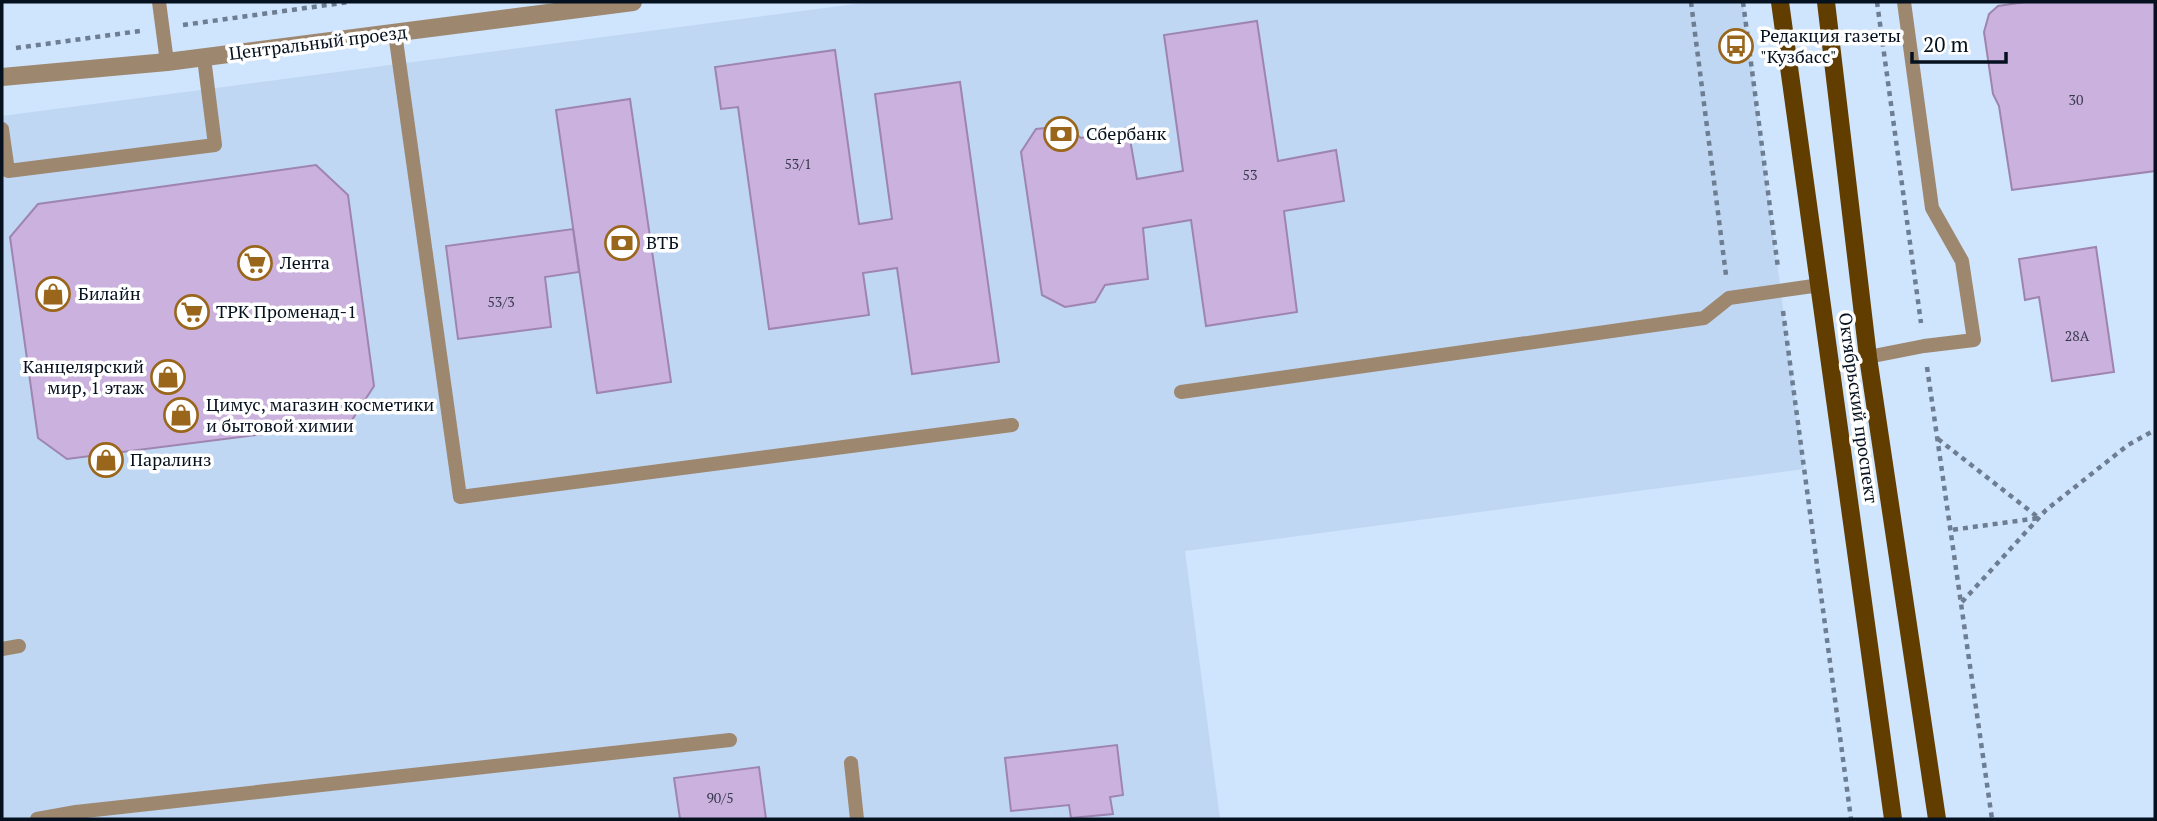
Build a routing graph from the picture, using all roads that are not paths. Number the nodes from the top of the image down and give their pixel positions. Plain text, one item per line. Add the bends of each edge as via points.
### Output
1 (159, 2) edge
2 (634, 2) edge
3 (1780, 2) edge
4 (1826, 2) edge
5 (1905, 2) edge
6 (395, 33) junction
7 (204, 58) junction
8 (167, 62) junction
9 (2, 76) edge
10 (2, 129) edge
11 (1819, 285) junction
12 (1868, 357) junction
13 (1181, 392) dead end
14 (1013, 425) dead end
15 (19, 646) dead end
16 (2, 649) edge
17 (730, 740) dead end
18 (851, 764) dead end
19 (76, 815) edge
20 (37, 819) edge
21 (857, 819) edge
22 (1893, 819) edge
23 (1937, 819) edge

1 - 8 lane
2 - 6 street, Центральный проезд
3 - 11 main road, Октябрьский проспект
4 - 12 main road, Октябрьский проспект
5 - 12 lane via 1932,208 1962,261 1974,340
6 - 7 street, Центральный проезд
6 - 14 lane via 460,497
7 - 8 street, Центральный проезд
7 - 10 lane via 215,145 8,171
8 - 9 street, Центральный проезд
11 - 13 lane via 1729,298 1704,318
11 - 22 main road, Октябрьский проспект
12 - 23 main road, Октябрьский проспект
15 - 16 lane
17 - 19 lane
18 - 21 lane
19 - 20 lane

